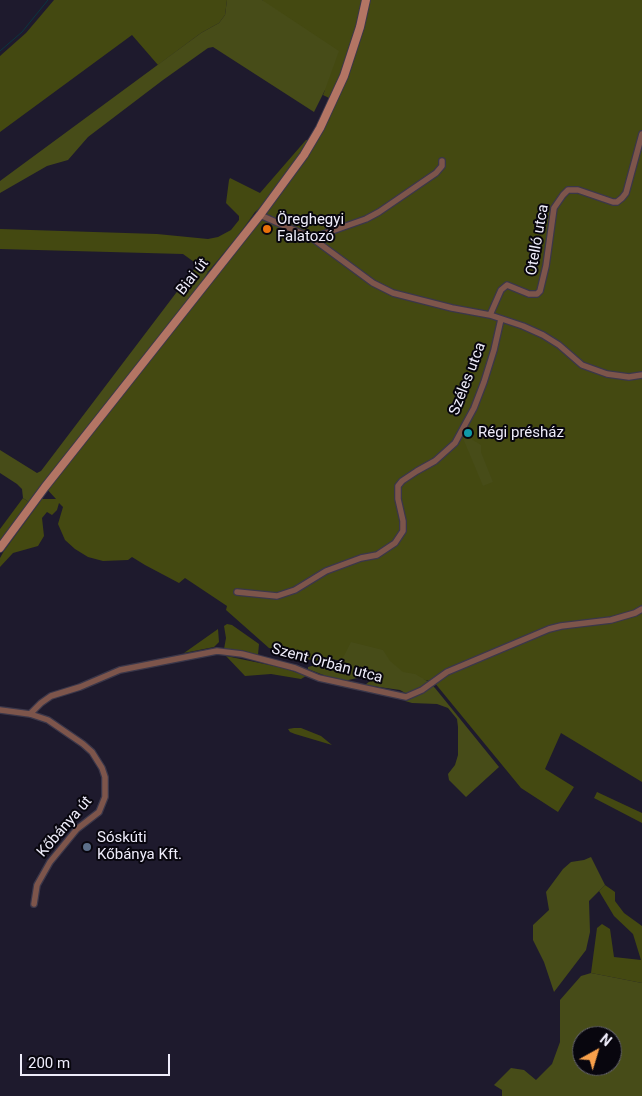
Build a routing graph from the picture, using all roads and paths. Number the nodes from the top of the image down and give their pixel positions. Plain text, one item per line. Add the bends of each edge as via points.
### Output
1 (366, 0) edge
2 (642, 134) edge
3 (442, 162) dead end
4 (260, 214) junction
5 (312, 238) junction
6 (490, 315) junction
7 (501, 319) junction
8 (642, 375) edge
9 (0, 548) edge
10 (237, 592) dead end
11 (642, 609) edge
12 (0, 710) edge
13 (30, 714) junction
14 (34, 904) dead end

1 - 4 main road, Biai út via 353,50 328,112 304,155
2 - 6 street, Otelló utca via 626,193 617,202 568,190 554,208 540,291 529,294 511,285 504,286
3 - 5 street via 436,173 379,212
4 - 5 street
4 - 9 main road, Biai út
5 - 6 street via 373,283 393,292
6 - 7 street
7 - 8 street via 543,335 582,365 621,377
7 - 10 street, Széles utca via 484,382 455,442 435,461 417,470 398,486 403,531 395,544 377,555 326,571 295,590 277,596
11 - 13 street, Szent Orbán utca via 611,620 549,629 447,672 406,697 319,678 242,654 217,651 120,670 51,696
12 - 13 street, Kőbánya út
13 - 14 street, Kőbánya út via 48,720 92,752 102,768 105,787 99,812 77,829 50,862 37,884

